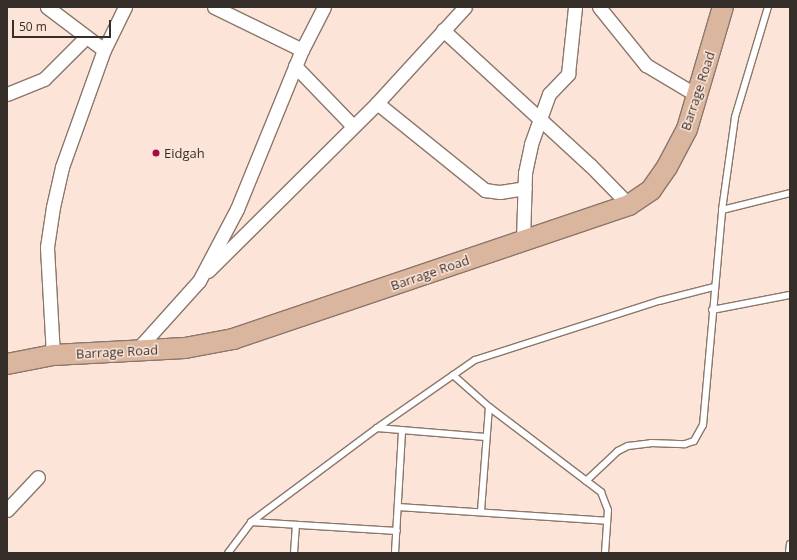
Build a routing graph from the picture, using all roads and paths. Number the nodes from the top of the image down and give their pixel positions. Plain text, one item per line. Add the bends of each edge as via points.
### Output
1 (47, 7) edge
2 (125, 7) edge
3 (214, 7) edge
4 (324, 7) edge
5 (465, 7) edge
6 (575, 7) edge
7 (599, 7) edge
8 (723, 7) edge
9 (768, 7) edge
10 (444, 30) junction
11 (86, 37) junction
12 (104, 50) junction
13 (302, 50) junction
14 (295, 66) junction
15 (7, 94) edge
16 (698, 96) junction
17 (377, 103) junction
18 (539, 117) junction
19 (353, 126) junction
20 (525, 188) junction
21 (790, 193) edge
22 (629, 205) junction
23 (722, 210) junction
24 (523, 241) junction
25 (199, 281) junction
26 (714, 287) junction
27 (790, 295) edge
28 (712, 310) junction
29 (135, 352) junction
30 (53, 355) junction
31 (7, 364) edge
32 (453, 375) junction
33 (489, 407) junction
34 (376, 428) junction
35 (402, 430) junction
36 (486, 437) junction
37 (38, 476) dead end
38 (586, 481) junction
39 (398, 507) junction
40 (7, 510) edge
41 (481, 511) junction
42 (608, 521) junction
43 (251, 522) junction
44 (296, 525) junction
45 (396, 531) junction
46 (790, 544) edge
47 (228, 553) edge
48 (294, 553) edge
49 (395, 553) edge
50 (605, 553) edge
51 (789, 553) edge

1 - 11 street
2 - 12 street
3 - 13 street
4 - 13 street
5 - 10 street
6 - 18 street via 568,74 549,94
7 - 16 street via 646,64
8 - 16 main road, Barrage Road
9 - 23 lane via 735,117
10 - 17 street
10 - 18 street
11 - 12 street
11 - 15 street via 44,79
12 - 30 street via 62,167 53,207 47,247
13 - 14 street
14 - 19 street
14 - 25 street via 237,209
16 - 22 main road, Barrage Road via 687,129 667,167 651,190
17 - 19 street
17 - 20 street via 485,190 500,192
18 - 20 street via 531,144
18 - 22 street
19 - 25 street
20 - 24 street
21 - 23 lane
22 - 24 main road, Barrage Road
23 - 26 lane
24 - 29 main road, Barrage Road via 233,339 185,348
25 - 29 street
26 - 28 lane
26 - 32 lane via 659,301 475,360
27 - 28 lane
28 - 38 lane via 703,425 694,441 685,444 651,442 628,446
29 - 30 main road, Barrage Road
30 - 31 main road, Barrage Road
32 - 33 lane
32 - 34 lane
33 - 36 lane
33 - 38 lane
34 - 35 lane
34 - 43 lane
35 - 36 lane
35 - 39 lane
36 - 41 lane
37 - 40 street
38 - 42 lane via 601,492 606,501
39 - 41 lane
39 - 45 lane
41 - 42 lane
42 - 50 lane
43 - 44 lane
43 - 47 lane
44 - 45 lane
44 - 48 lane
45 - 49 lane
46 - 51 lane

